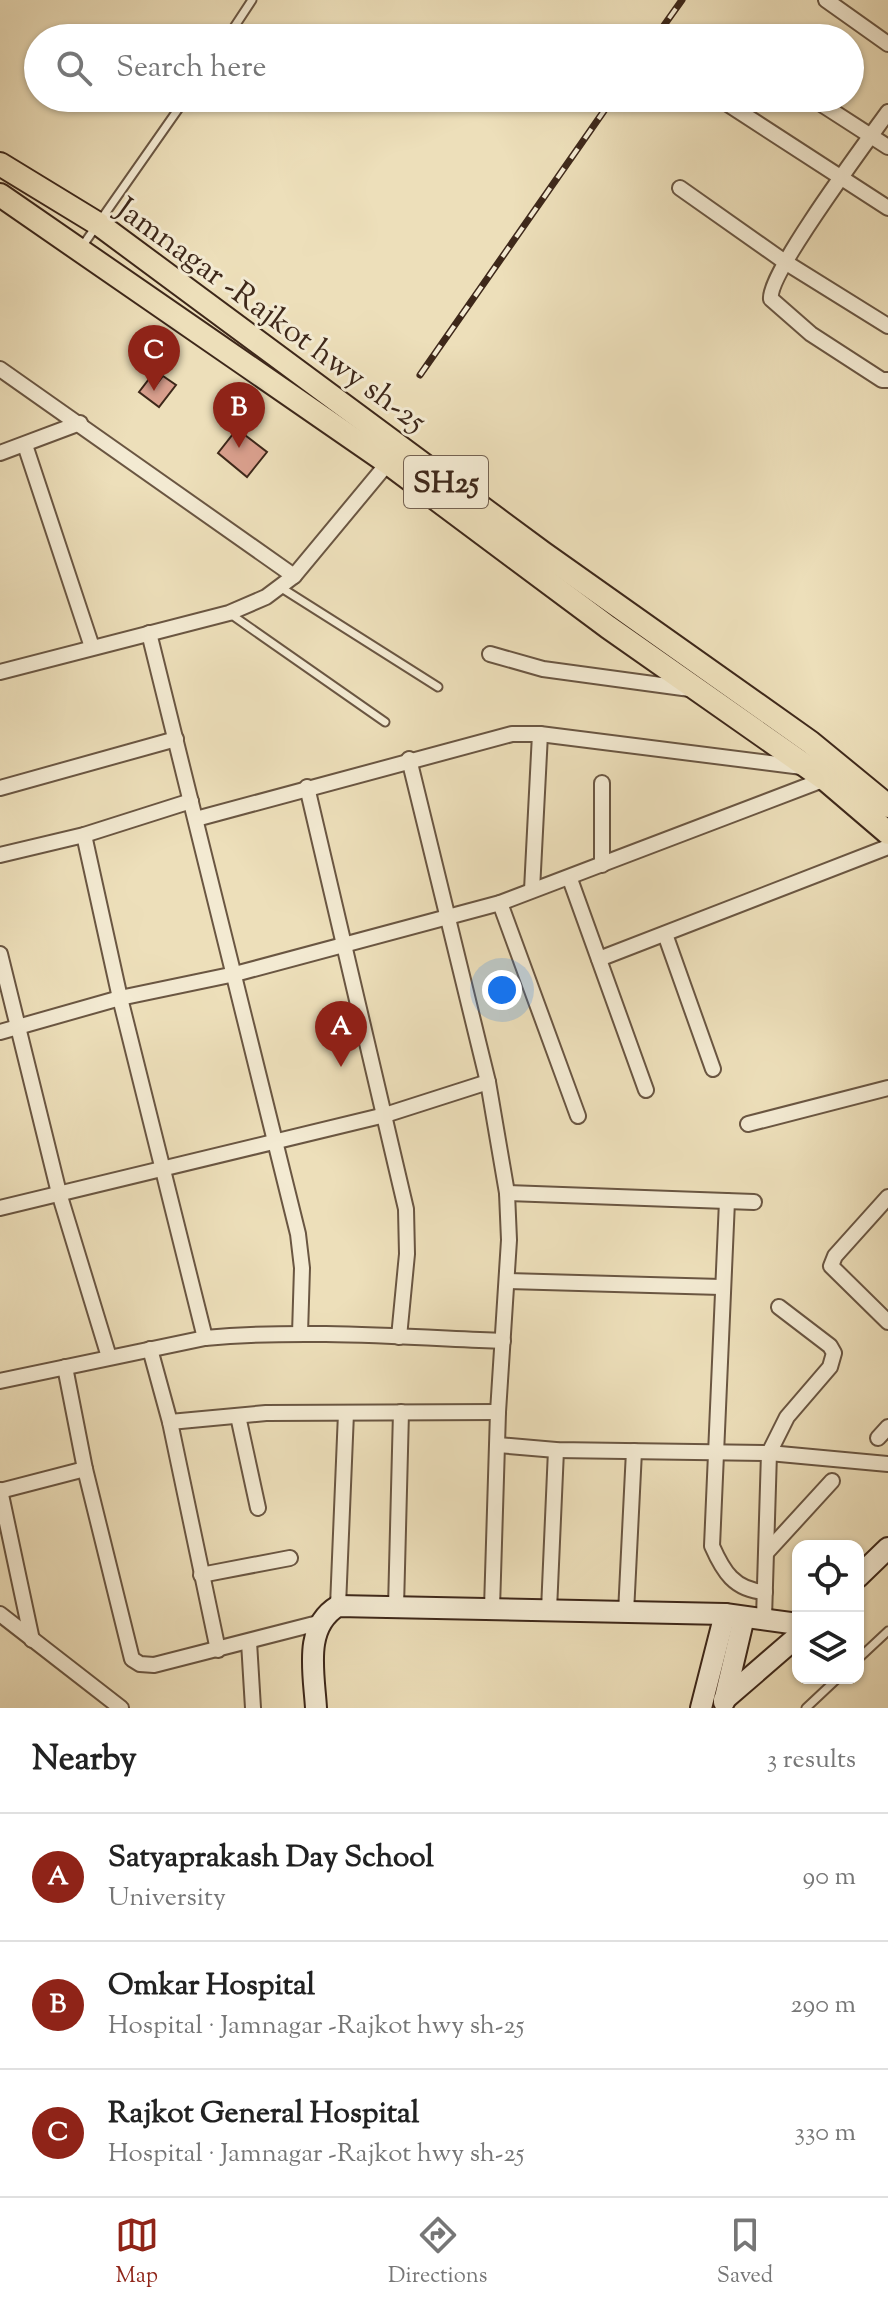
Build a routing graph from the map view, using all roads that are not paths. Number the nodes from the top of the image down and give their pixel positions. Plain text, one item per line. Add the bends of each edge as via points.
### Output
1 (252, 0) edge
2 (826, 0) edge
3 (236, 24) edge
4 (860, 24) edge
5 (864, 27) edge
6 (888, 44) edge
7 (177, 112) edge
8 (740, 112) edge
9 (834, 112) edge
10 (888, 112) edge
11 (871, 136) junction
12 (888, 147) edge
13 (3, 172) edge
14 (843, 178) junction
15 (680, 188) dead end
16 (0, 195) edge
17 (888, 208) edge
18 (100, 225) junction
19 (79, 250) junction
20 (785, 262) junction
21 (888, 326) edge
22 (0, 369) edge
23 (888, 380) edge
24 (80, 423) junction
25 (25, 445) junction
26 (0, 453) edge
27 (394, 455) junction
28 (294, 576) junction
29 (280, 587) junction
30 (229, 613) junction
31 (149, 633) junction
32 (92, 647) junction
33 (490, 654) dead end
34 (0, 672) edge
35 (438, 687) dead end
36 (699, 691) junction
37 (385, 722) dead end
38 (540, 734) junction
39 (176, 739) junction
40 (409, 759) junction
41 (826, 772) junction
42 (602, 783) dead end
43 (307, 787) junction
44 (0, 788) edge
45 (191, 801) junction
46 (888, 806) edge
47 (196, 819) junction
48 (888, 833) edge
49 (84, 835) junction
50 (888, 847) edge
51 (0, 855) edge
52 (602, 865) junction
53 (570, 879) junction
54 (532, 890) junction
55 (500, 903) junction
56 (448, 918) junction
57 (665, 934) junction
58 (343, 944) junction
59 (0, 954) edge
60 (599, 959) junction
61 (235, 974) junction
62 (120, 998) junction
63 (18, 1027) junction
64 (0, 1032) edge
65 (713, 1069) dead end
66 (488, 1082) junction
67 (888, 1088) edge
68 (646, 1090) dead end
69 (385, 1115) junction
70 (578, 1116) dead end
71 (748, 1124) dead end
72 (275, 1141) junction
73 (162, 1167) junction
74 (59, 1193) junction
75 (507, 1193) junction
76 (888, 1197) edge
77 (727, 1201) junction
78 (754, 1202) dead end
79 (0, 1208) edge
80 (507, 1281) junction
81 (721, 1287) junction
82 (779, 1307) dead end
83 (888, 1322) edge
84 (300, 1334) junction
85 (399, 1337) junction
86 (205, 1338) junction
87 (503, 1341) junction
88 (150, 1349) junction
89 (109, 1357) junction
90 (65, 1367) junction
91 (0, 1381) edge
92 (401, 1412) junction
93 (498, 1412) junction
94 (346, 1413) junction
95 (238, 1416) junction
96 (170, 1422) junction
97 (498, 1445) junction
98 (556, 1450) junction
99 (634, 1451) junction
100 (713, 1453) junction
101 (769, 1453) junction
102 (888, 1464) edge
103 (85, 1469) junction
104 (832, 1481) dead end
105 (0, 1490) edge
106 (258, 1508) dead end
107 (888, 1548) edge
108 (767, 1552) junction
109 (290, 1558) dead end
110 (864, 1571) edge
111 (201, 1575) junction
112 (765, 1592) junction
113 (338, 1606) junction
114 (396, 1607) junction
115 (492, 1608) junction
116 (549, 1610) junction
117 (626, 1613) junction
118 (0, 1614) edge
119 (744, 1617) junction
120 (318, 1623) junction
121 (792, 1623) edge
122 (888, 1631) edge
123 (32, 1640) junction
124 (792, 1641) edge
125 (249, 1642) junction
126 (218, 1650) junction
127 (864, 1653) edge
128 (832, 1684) edge
129 (723, 1704) edge
130 (121, 1708) edge
131 (253, 1708) edge
132 (316, 1708) edge
133 (701, 1708) edge
134 (806, 1708) edge

1 - 3 lane
2 - 4 street
5 - 6 street
7 - 18 lane
8 - 14 street
9 - 11 street
10 - 11 street
11 - 12 street
11 - 14 street
13 - 18 main road, Jamnagar -Rajkot hwy sh-25 / SH25
14 - 17 street
14 - 20 street
15 - 20 street
16 - 19 main road, SH25
18 - 19 lane
18 - 27 main road, Jamnagar -Rajkot hwy sh-25 / SH25
19 - 27 main road, SH25
20 - 21 street
20 - 23 street via 771,286 771,299 811,334
22 - 24 street
24 - 25 street
24 - 28 street
25 - 26 street
25 - 32 street
27 - 28 street
27 - 36 main road, SH25
27 - 41 main road, Jamnagar -Rajkot hwy sh-25 / SH25
28 - 29 street
29 - 30 street
29 - 35 lane
30 - 31 street
30 - 37 lane
31 - 32 street
31 - 39 street
32 - 34 street
33 - 36 street via 543,669
36 - 41 main road, SH25
38 - 40 street via 512,734
38 - 41 street
38 - 54 street
39 - 44 street
39 - 45 street
40 - 43 street
40 - 56 street
41 - 46 main road, Jamnagar -Rajkot hwy sh-25 / SH25
41 - 48 main road, SH25
41 - 52 street
42 - 52 street
43 - 47 street
43 - 58 street
45 - 47 street
45 - 49 street
47 - 61 street
49 - 51 street
49 - 62 street
50 - 57 street
52 - 53 street
53 - 54 street
53 - 60 street
54 - 55 street
55 - 56 street
55 - 70 street
56 - 58 street
56 - 66 street
57 - 60 street
57 - 65 street
58 - 61 street
58 - 69 street
59 - 63 street
60 - 68 street
61 - 62 street
61 - 72 street
62 - 63 street
62 - 73 street
63 - 64 street
63 - 74 street
66 - 69 street
66 - 75 street
67 - 71 street
69 - 72 street
69 - 85 street via 406,1209
72 - 73 street
72 - 84 street via 298,1234
73 - 74 street
73 - 86 street
74 - 79 street
74 - 89 street
75 - 77 street
75 - 80 street
76 - 83 street via 831,1266
77 - 78 street
77 - 81 street
80 - 81 street
80 - 87 street
81 - 100 street
82 - 101 street via 830,1346 833,1360 787,1417
84 - 85 street
84 - 86 street
85 - 87 street
86 - 88 street
87 - 93 street
88 - 89 street
88 - 96 street
89 - 90 street
90 - 91 street
90 - 103 street
92 - 93 street
92 - 94 street
92 - 114 street
93 - 97 street
94 - 95 street
94 - 113 street
95 - 96 street
95 - 106 street
96 - 111 street
97 - 98 street
97 - 115 street
98 - 99 street
98 - 116 street
99 - 100 street
99 - 117 street
100 - 101 street
100 - 112 street via 712,1546 731,1580
101 - 102 street
101 - 108 street
103 - 105 street
103 - 126 street via 132,1659 154,1665
104 - 108 street
105 - 123 street
107 - 110 main road
108 - 112 street
109 - 111 street
111 - 126 street
112 - 119 street
113 - 114 main road
113 - 120 main road
114 - 115 main road
115 - 116 main road
116 - 117 main road
117 - 119 main road
118 - 123 street
119 - 121 main road
119 - 129 main road
119 - 133 main road
120 - 125 street
120 - 132 main road
122 - 127 lane
123 - 130 street
124 - 129 main road
125 - 126 street
125 - 131 street
128 - 134 lane

